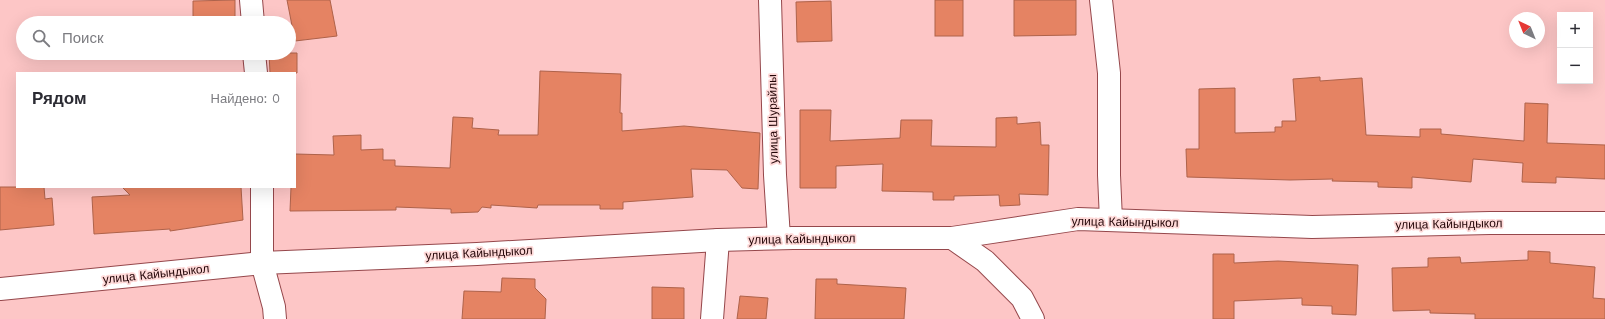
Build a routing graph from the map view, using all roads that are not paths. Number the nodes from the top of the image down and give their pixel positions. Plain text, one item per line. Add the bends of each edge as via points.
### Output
1 (251, 0) edge
2 (770, 0) edge
3 (1101, 0) edge
4 (252, 16) edge
5 (255, 60) edge
6 (256, 72) edge
7 (262, 188) edge
8 (1111, 220) junction
9 (1605, 223) edge
10 (779, 238) junction
11 (952, 238) junction
12 (718, 240) junction
13 (262, 263) junction
14 (0, 289) edge
15 (275, 319) edge
16 (712, 319) edge
17 (1033, 319) edge

1 - 4 street
2 - 10 street, улица Шурайлы
3 - 8 street via 1109,74
5 - 6 street
7 - 13 street
8 - 9 street, улица Кайындыкол via 1312,227
8 - 11 street, улица Кайындыкол via 1078,219
10 - 11 street, улица Кайындыкол
10 - 12 street, улица Кайындыкол
11 - 17 street via 985,261 1022,298
12 - 13 street, улица Кайындыкол
12 - 16 street
13 - 14 street, улица Кайындыкол
13 - 15 street

